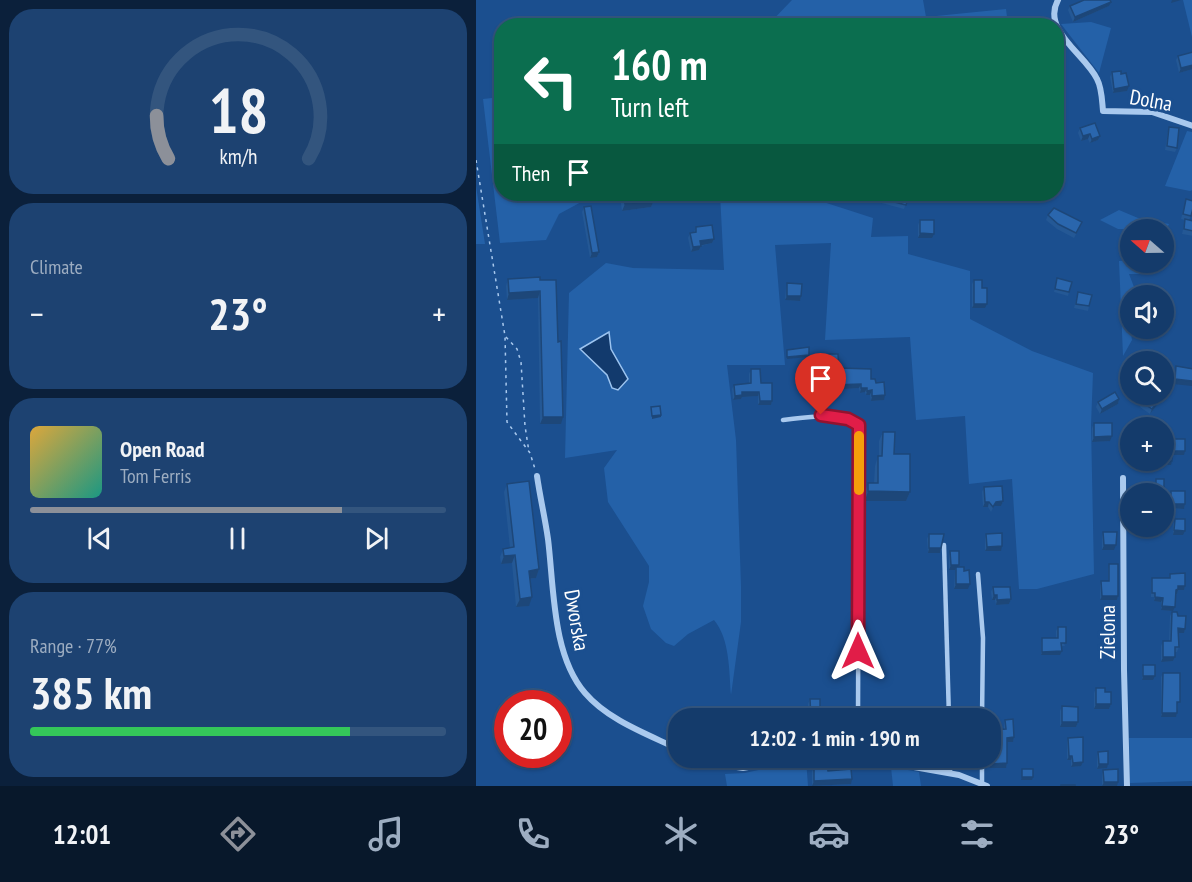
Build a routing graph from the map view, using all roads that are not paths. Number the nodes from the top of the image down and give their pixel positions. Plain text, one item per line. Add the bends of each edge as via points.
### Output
1 (1058, 0) edge
2 (1055, 18) edge
3 (1064, 38) edge
4 (1193, 126) edge
5 (783, 420) dead end
6 (537, 476) road end
7 (1123, 478) dead end
8 (944, 545) edge
9 (978, 574) dead end
10 (858, 708) edge
11 (949, 708) edge
12 (982, 708) edge
13 (668, 744) edge
14 (921, 768) edge
15 (950, 768) edge
16 (983, 768) edge
17 (950, 773) junction
18 (984, 785) edge
19 (1127, 786) edge

1 - 2 street, Dolna
3 - 4 street, Dolna via 1098,79 1103,111 1152,112
5 - 10 lane via 821,415 848,419 859,425
6 - 13 street, Dworska via 564,655 573,675 600,707
7 - 19 street, Zielona
8 - 11 lane
9 - 12 lane
14 - 17 street
15 - 17 lane
16 - 18 lane
17 - 18 street

